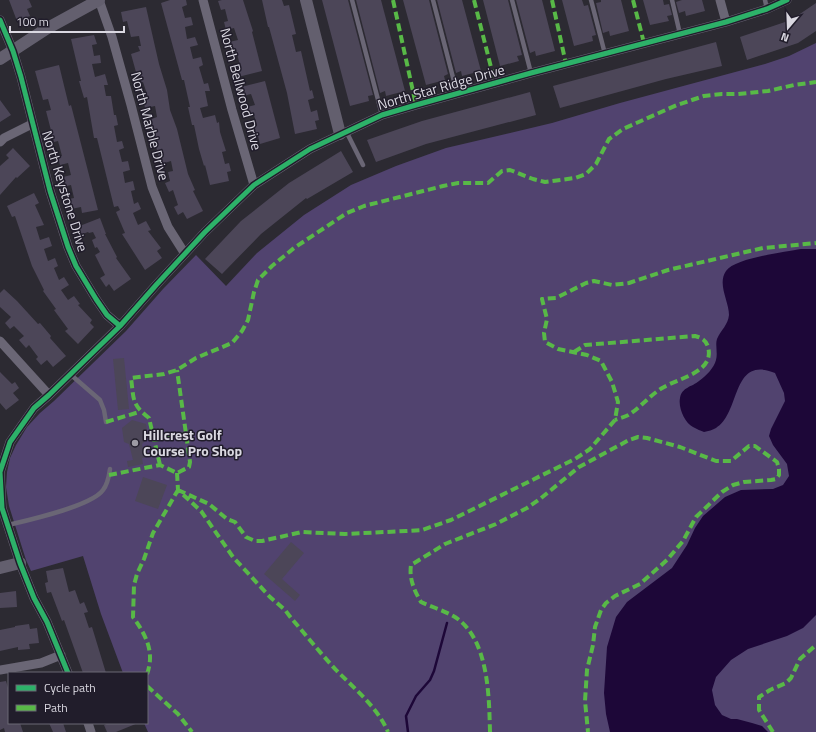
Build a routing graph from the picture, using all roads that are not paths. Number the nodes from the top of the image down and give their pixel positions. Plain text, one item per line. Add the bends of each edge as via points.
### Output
1 (99, 0) edge
2 (203, 0) edge
3 (306, 0) edge
4 (352, 0) edge
5 (433, 0) edge
6 (512, 0) edge
7 (591, 0) edge
8 (672, 0) edge
9 (720, 0) edge
10 (786, 0) edge
11 (766, 5) edge
12 (0, 20) edge
13 (726, 22) junction
14 (680, 34) junction
15 (13, 51) junction
16 (605, 54) junction
17 (0, 59) edge
18 (531, 73) junction
19 (457, 93) junction
20 (382, 115) junction
21 (32, 124) junction
22 (343, 133) junction
23 (0, 142) edge
24 (363, 165) dead end
25 (254, 185) junction
26 (185, 254) junction
27 (120, 326) junction
28 (0, 341) edge
29 (70, 374) junction
30 (49, 395) junction
31 (106, 422) dead end
32 (110, 469) dead end
33 (0, 472) edge
34 (8, 525) junction
35 (20, 563) junction
36 (0, 568) edge
37 (61, 655) junction
38 (0, 670) edge
39 (68, 672) edge

1 - 15 street via 46,29
1 - 26 street, North Marble Drive via 112,37 152,187 168,227
2 - 25 street, North Bellwood Drive
3 - 22 street
4 - 20 lane
5 - 19 lane
6 - 18 lane
7 - 16 lane
8 - 14 lane
9 - 13 street
10 - 11 street, North Star Ridge Drive
11 - 13 street, North Star Ridge Drive
12 - 15 street, North Keystone Drive
13 - 14 street, North Star Ridge Drive
14 - 16 street, North Star Ridge Drive
15 - 17 street
15 - 21 street, North Keystone Drive
16 - 18 street, North Star Ridge Drive
18 - 19 street, North Star Ridge Drive
19 - 20 street, North Star Ridge Drive
20 - 22 street, North Star Ridge Drive
21 - 23 street
21 - 27 street, North Keystone Drive via 59,221 76,266 107,315
22 - 24 lane
22 - 25 street, North Star Ridge Drive via 310,149
25 - 26 street, North Star Ridge Drive
26 - 27 street, North Star Ridge Drive
27 - 29 street, North Star Ridge Drive
28 - 30 street
29 - 30 street, North Star Ridge Drive
29 - 31 lane via 100,400
30 - 33 street, North Star Ridge Drive via 34,408 10,442
32 - 34 lane via 105,486 95,497
33 - 34 street via 2,508
34 - 35 street
35 - 36 street
35 - 37 street
37 - 38 street via 41,663
37 - 39 street

